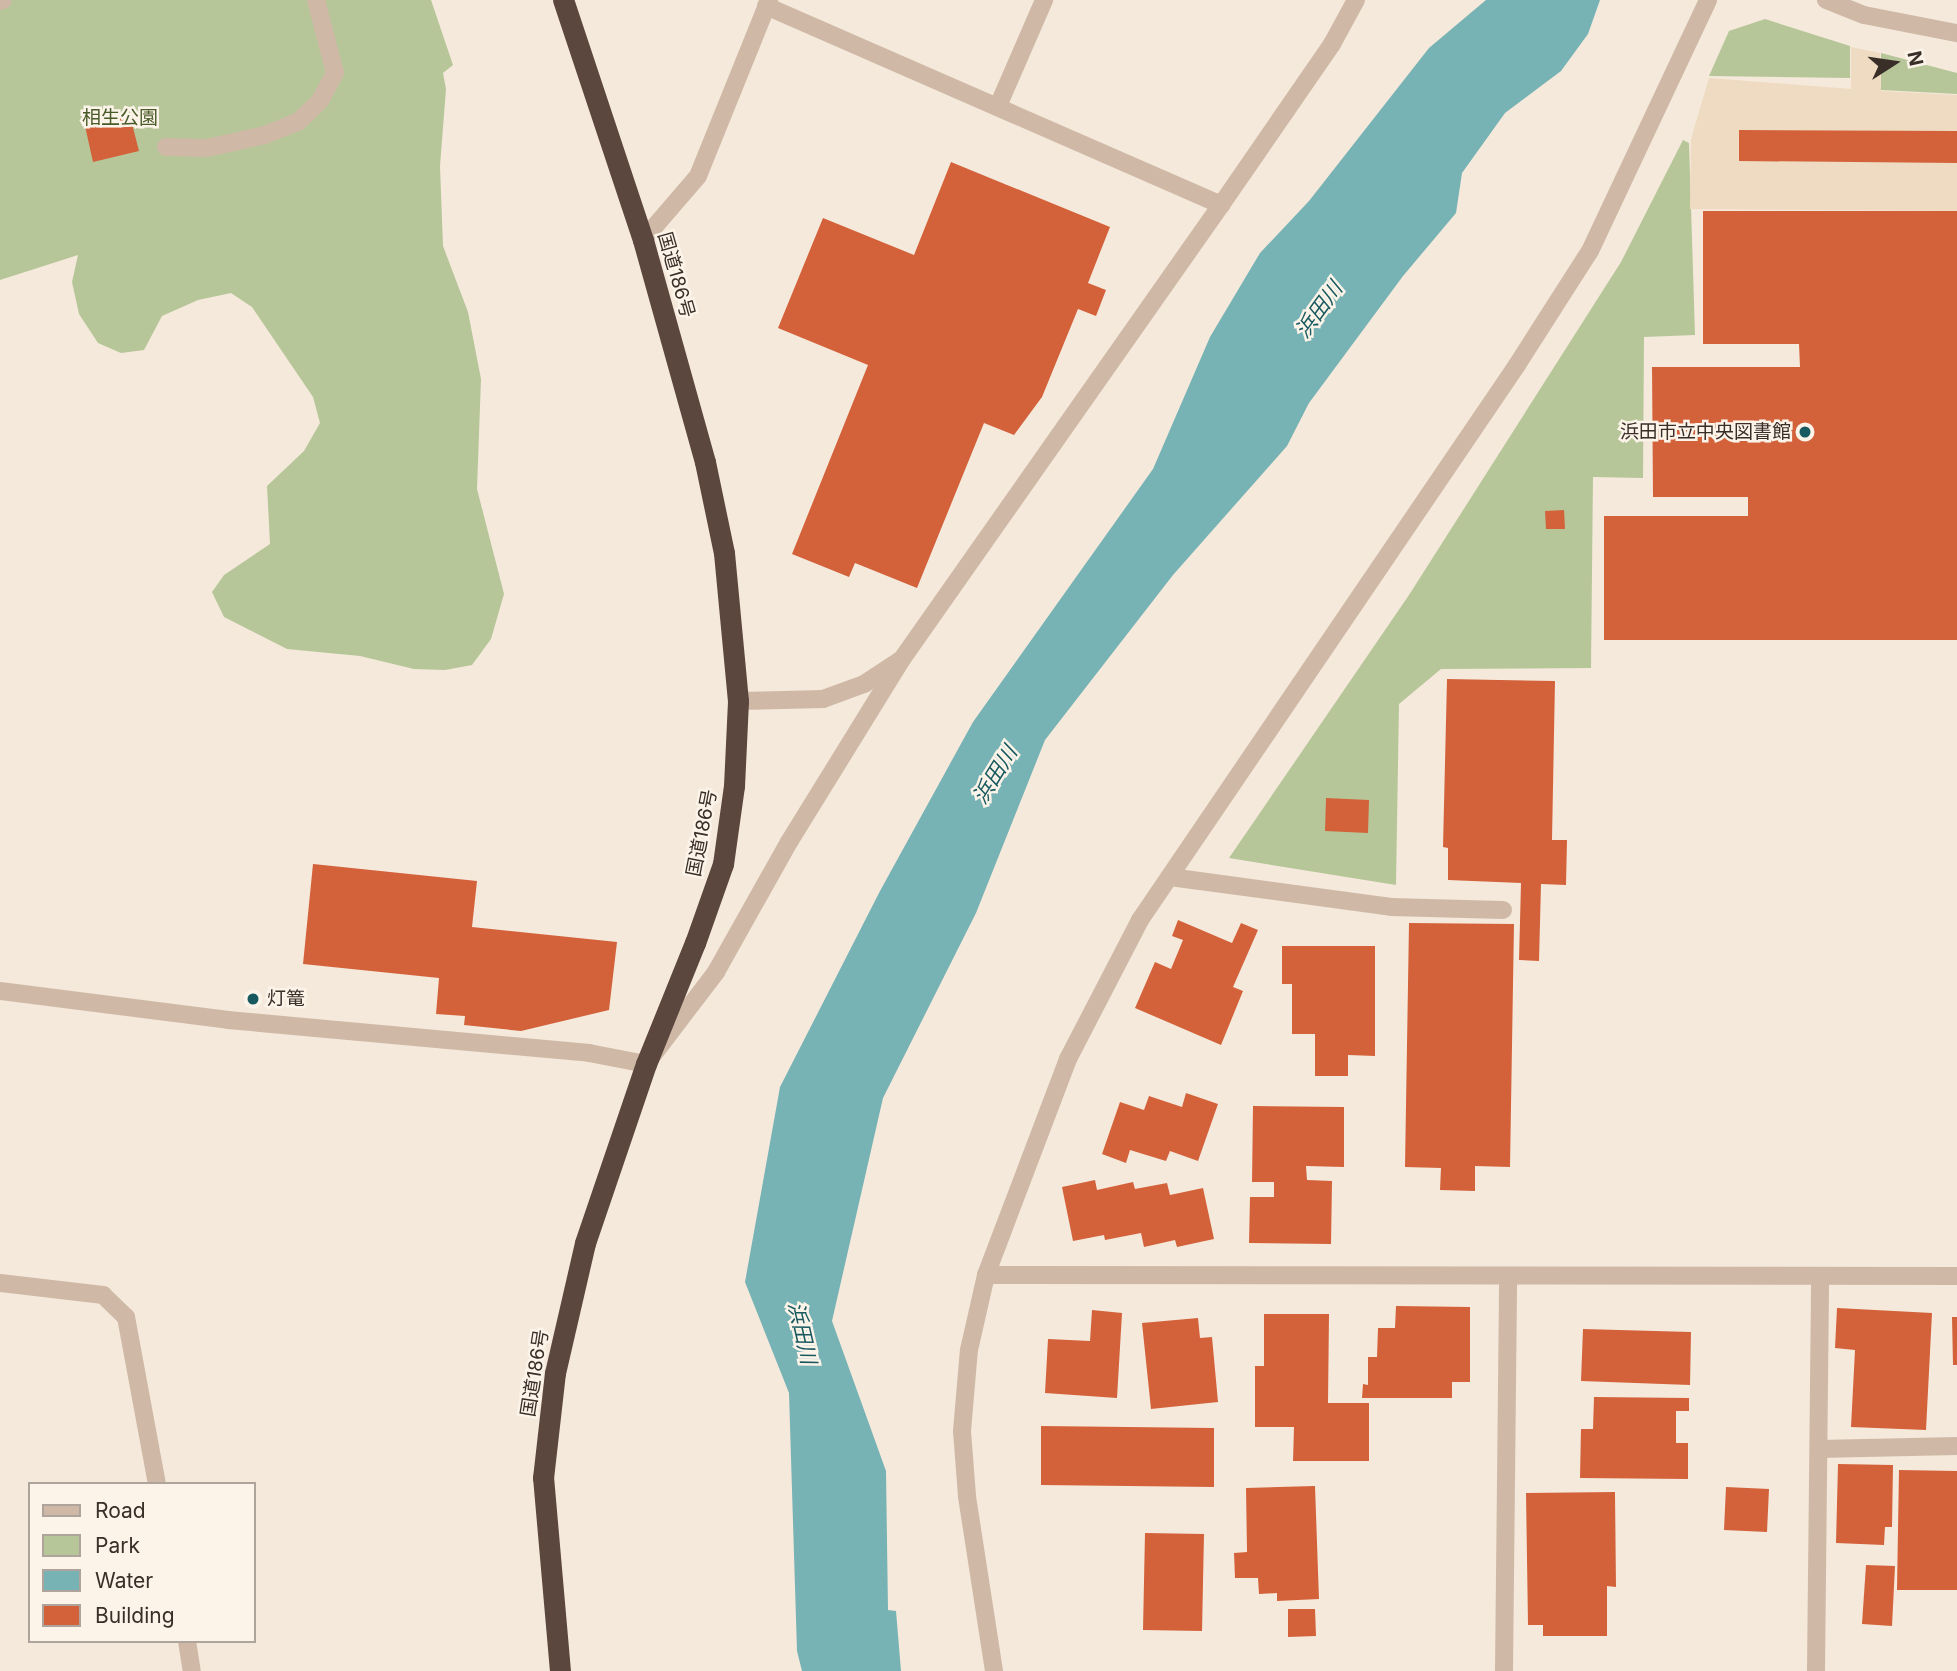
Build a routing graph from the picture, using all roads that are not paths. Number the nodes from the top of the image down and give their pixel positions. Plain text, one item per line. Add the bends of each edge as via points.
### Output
1 (316, 0) edge
2 (563, 0) edge
3 (1044, 0) edge
4 (1356, 0) edge
5 (1708, 0) edge
6 (1826, 0) edge
7 (768, 3) edge
8 (1957, 33) edge
9 (998, 106) junction
10 (166, 147) dead end
11 (1221, 205) junction
12 (643, 240) junction
13 (902, 659) junction
14 (738, 701) junction
15 (1170, 877) junction
16 (1503, 909) dead end
17 (0, 992) edge
18 (646, 1064) junction
19 (985, 1275) junction
20 (1820, 1276) junction
21 (1957, 1276) edge
22 (1508, 1277) junction
23 (0, 1283) edge
24 (1957, 1446) edge
25 (1819, 1449) junction
26 (158, 1482) edge
27 (187, 1643) edge
28 (192, 1671) edge
29 (560, 1671) edge
30 (994, 1671) edge
31 (1504, 1671) edge
32 (1816, 1671) edge

1 - 10 street via 335,73 320,101 298,122 265,135 207,148
2 - 12 highway, 国道186号
3 - 9 street
4 - 11 street via 1332,44
5 - 15 street via 1590,251
6 - 8 street via 1864,15
7 - 9 street
7 - 12 street via 698,176
9 - 11 street
11 - 13 street
12 - 14 highway, 国道186号 via 722,540
13 - 14 street via 864,684 823,699
13 - 18 street via 789,842 716,972
14 - 18 highway, 国道186号 via 734,786 723,864
15 - 16 street via 1391,908
15 - 19 street via 1140,920 1068,1059
17 - 18 street via 228,1020 589,1054
18 - 29 highway, 国道186号 via 585,1243 555,1373 543,1478
19 - 22 street
19 - 30 street via 969,1350 962,1431 967,1496
20 - 21 street
20 - 22 street
20 - 25 street
22 - 31 street
23 - 26 street via 103,1295 126,1317
24 - 25 street
25 - 32 street
27 - 28 street

